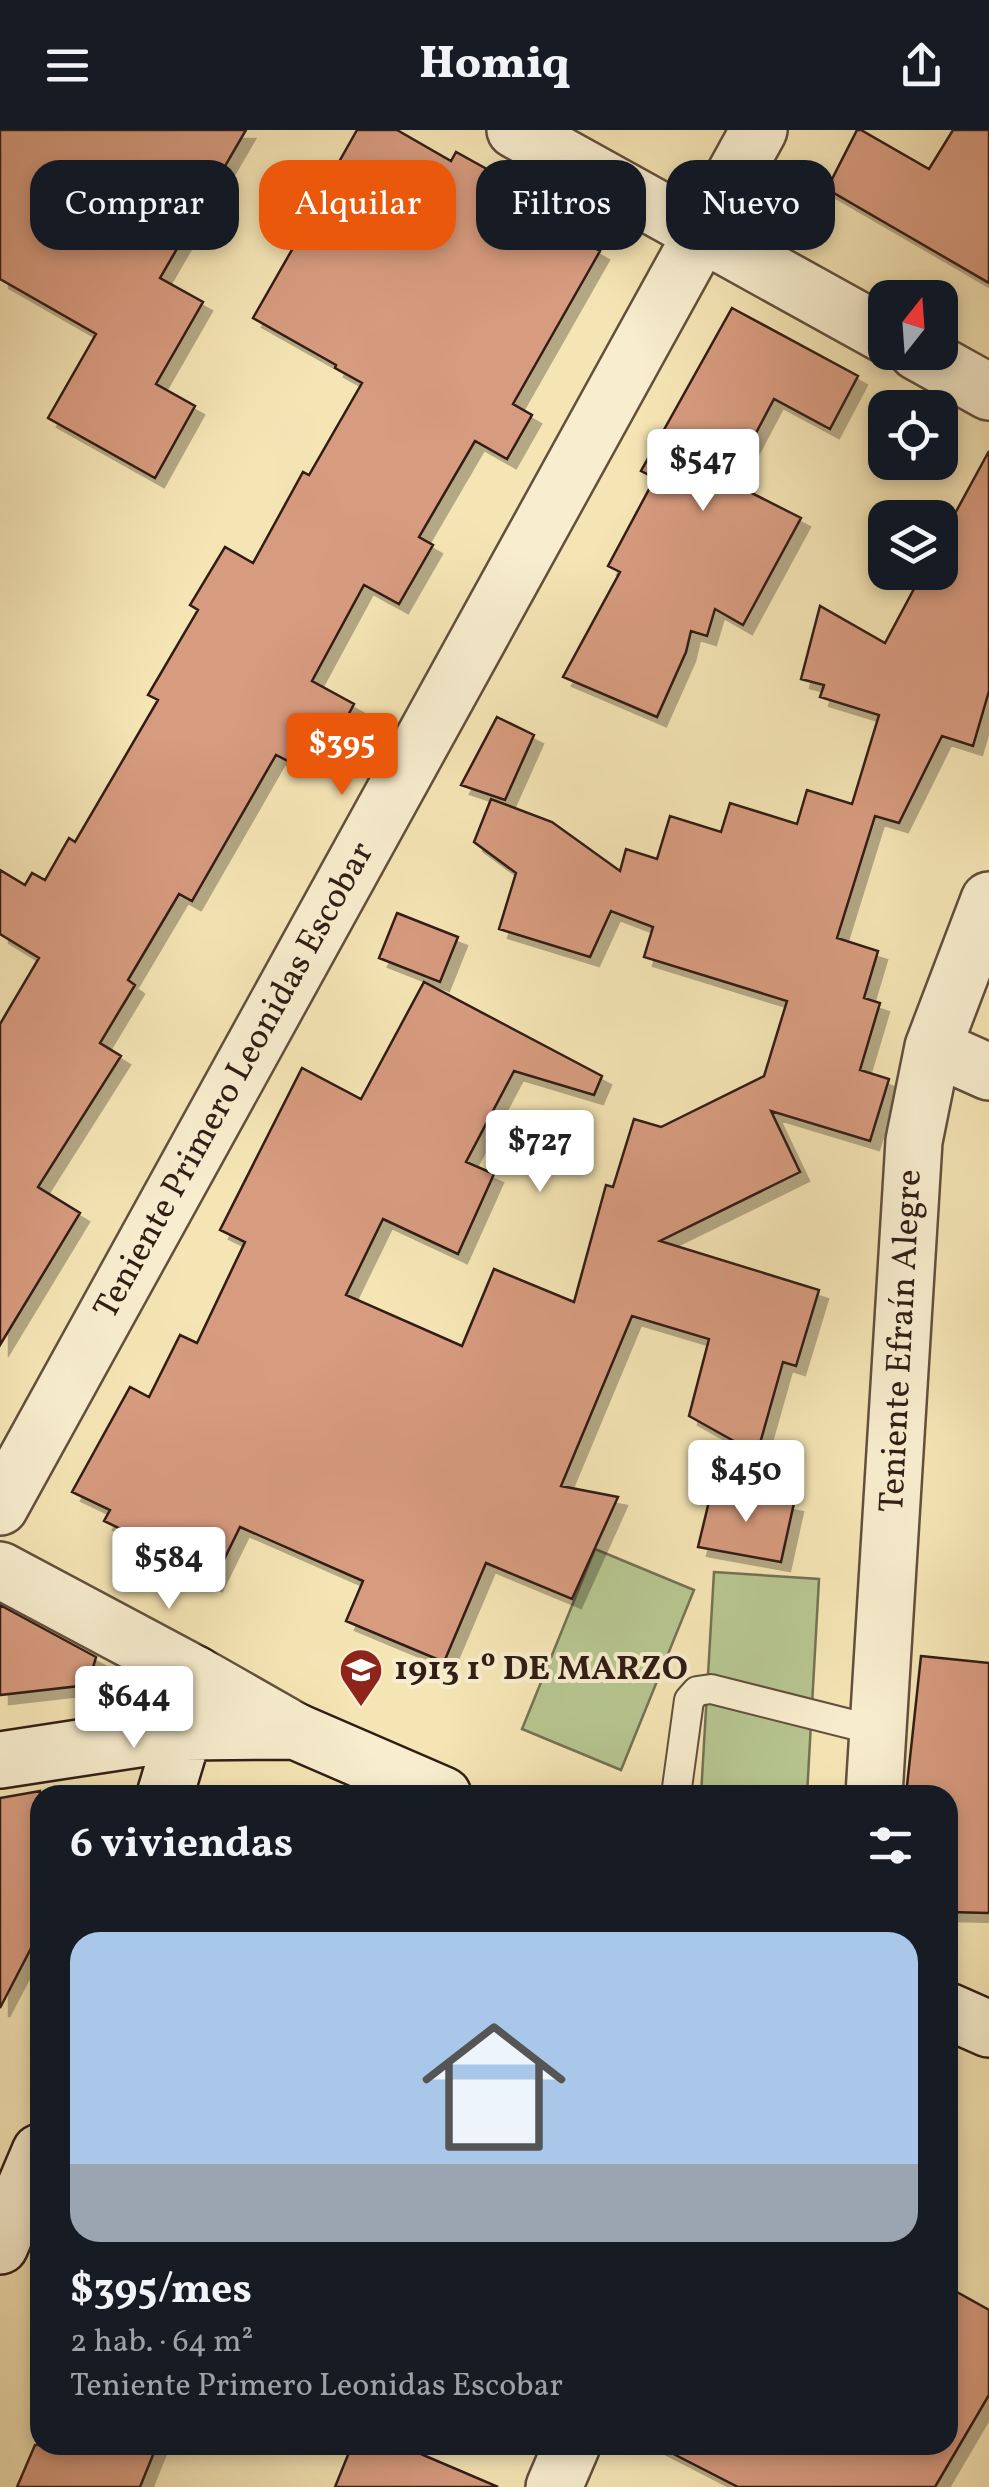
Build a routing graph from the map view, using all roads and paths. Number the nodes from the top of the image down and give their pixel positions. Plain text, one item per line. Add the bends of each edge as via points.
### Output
1 (515, 130) edge
2 (759, 130) edge
3 (742, 160) edge
4 (666, 213) edge
5 (693, 250) edge
6 (733, 250) edge
7 (868, 325) edge
8 (950, 370) edge
9 (989, 392) edge
10 (989, 900) edge
11 (933, 1048) junction
12 (989, 1072) edge
13 (0, 1507) edge
14 (0, 1570) edge
15 (195, 1674) junction
16 (295, 1731) junction
17 (878, 1731) junction
18 (184, 1732) junction
19 (0, 1760) edge
20 (168, 1785) edge
21 (421, 1785) edge
22 (677, 1785) edge
23 (875, 1785) edge
24 (958, 2016) edge
25 (989, 2029) edge
26 (30, 2176) edge
27 (0, 2246) edge
28 (568, 2455) edge
29 (554, 2487) edge

1 - 4 street
2 - 3 street, Teniente Primero Leonidas Escobar
5 - 13 street, Teniente Primero Leonidas Escobar
6 - 7 street
8 - 9 street
10 - 11 street, Teniente Efraín Alegre
11 - 12 street
11 - 17 street, Teniente Efraín Alegre via 914,1141
14 - 15 street
15 - 16 street
15 - 18 street
16 - 18 street
16 - 21 street
17 - 22 lane via 697,1691 689,1700
17 - 23 street, Teniente Efraín Alegre
18 - 19 street
18 - 20 street
24 - 25 street
26 - 27 street
28 - 29 street

